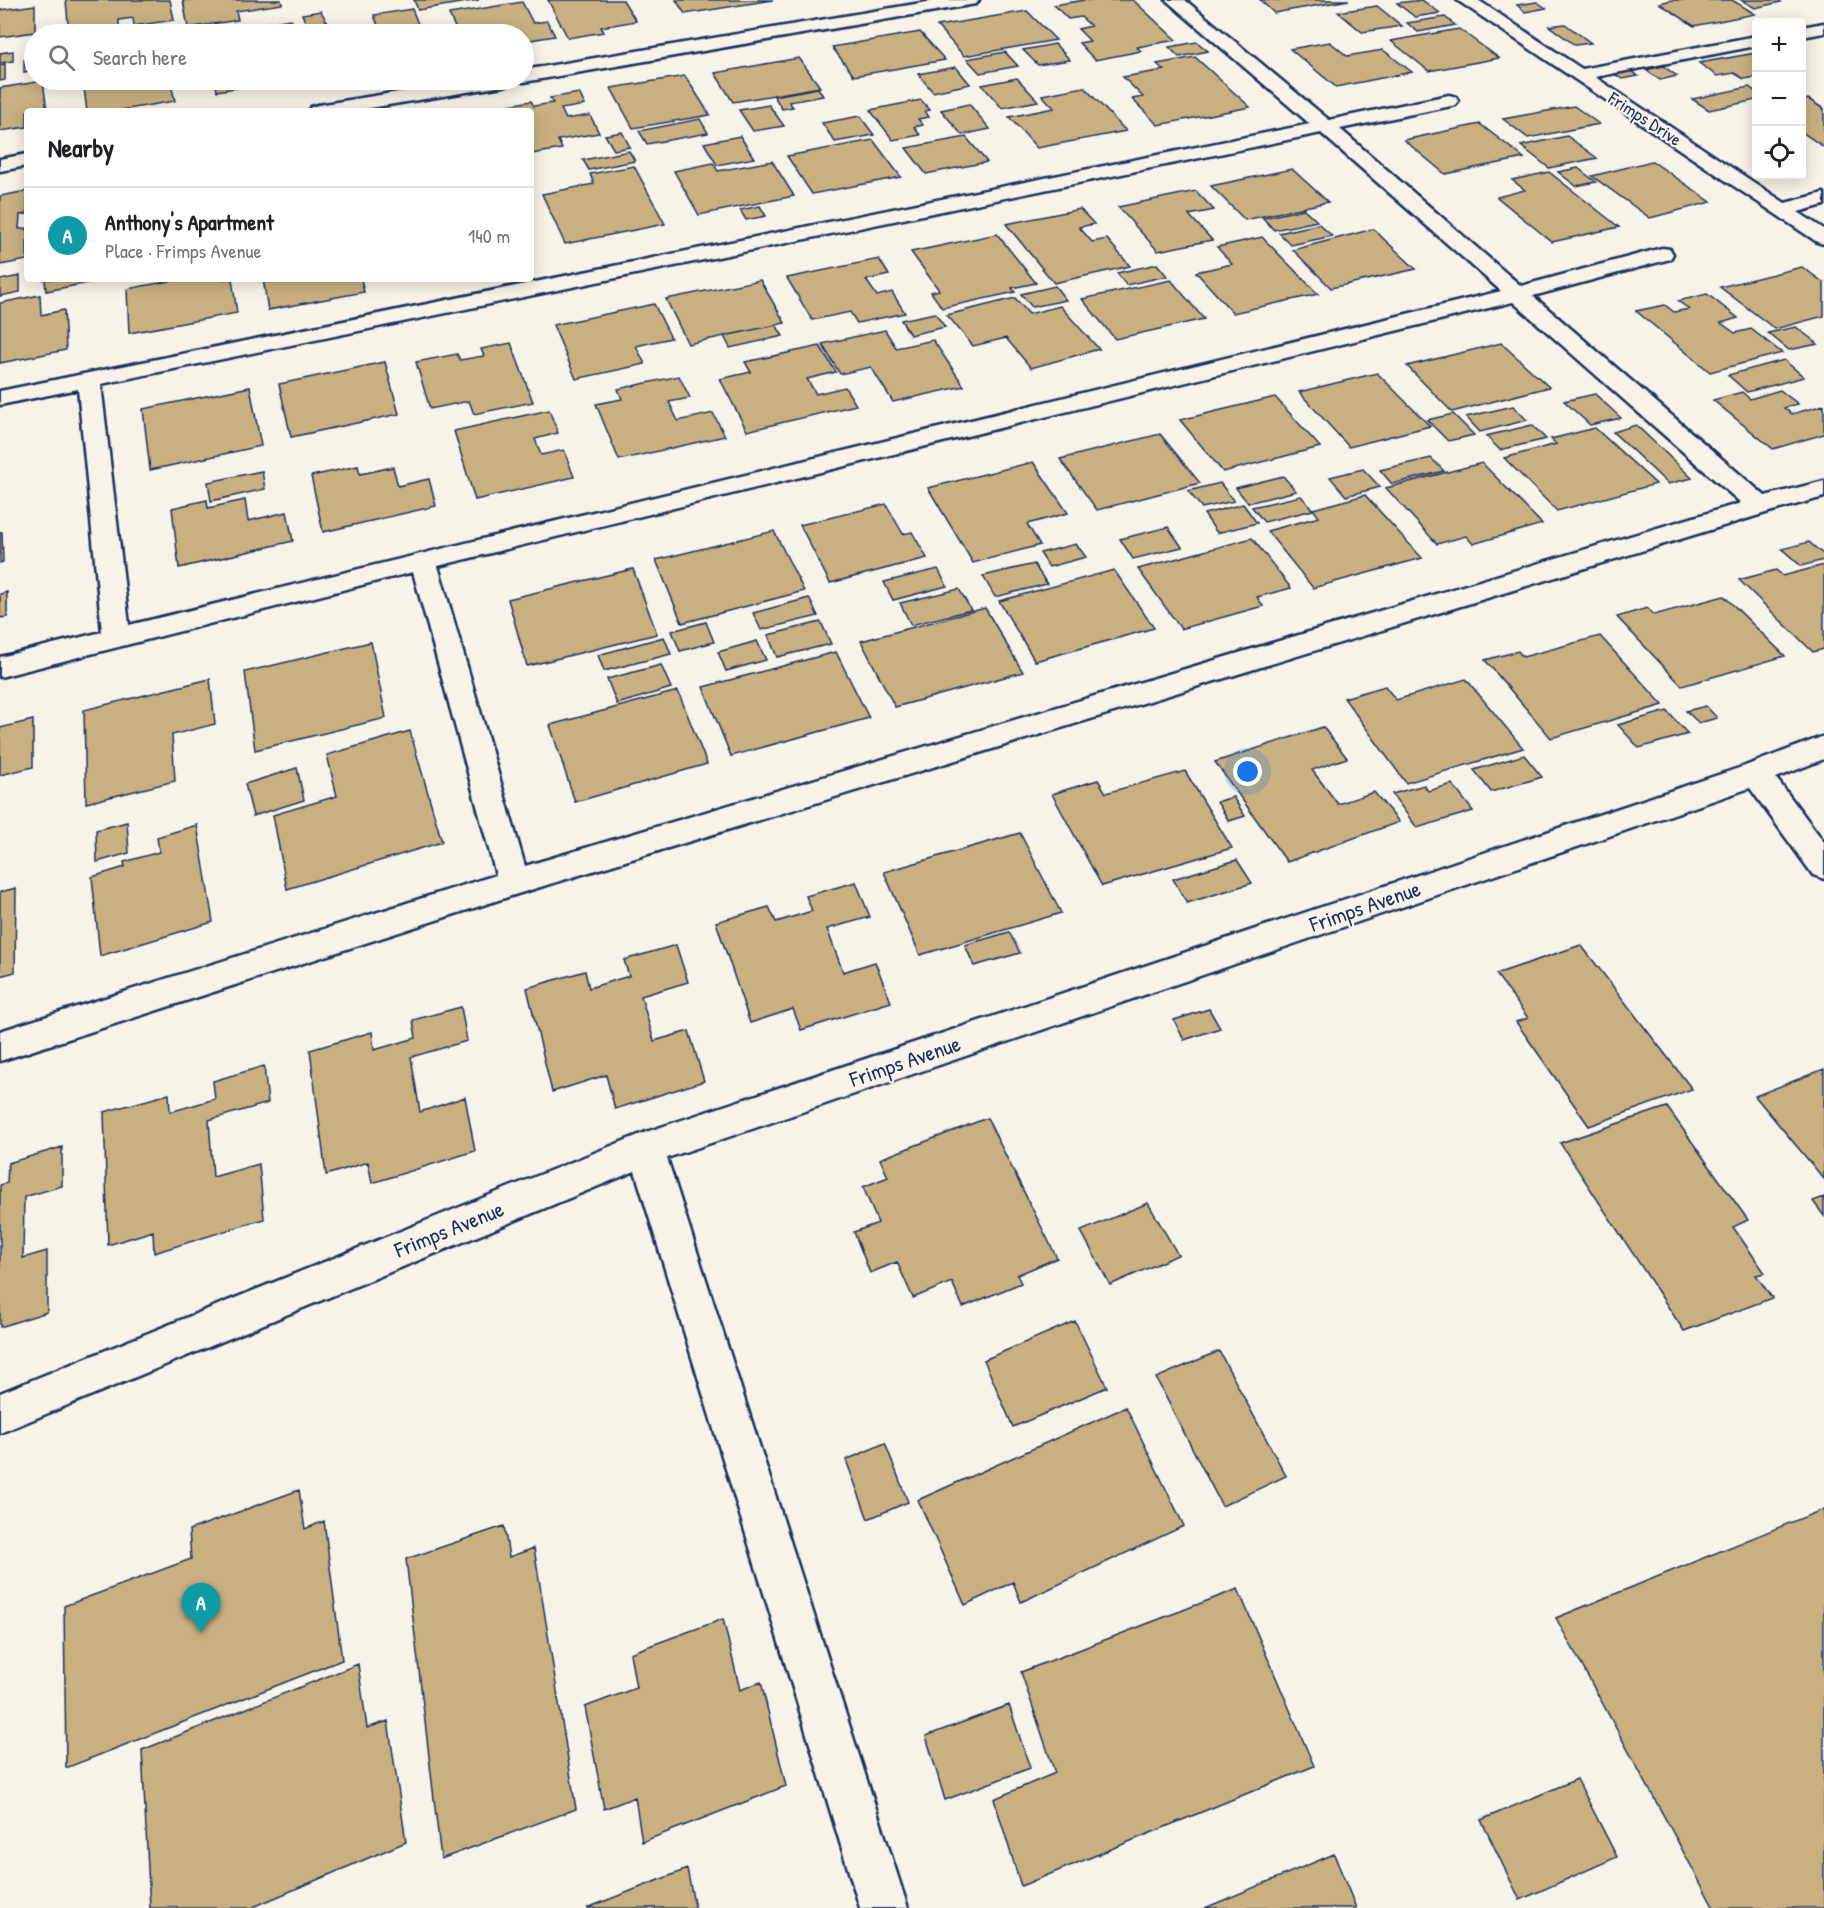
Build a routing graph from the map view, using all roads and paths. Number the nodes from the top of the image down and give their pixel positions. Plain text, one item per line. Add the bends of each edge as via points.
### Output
1 (970, 0) edge
2 (1175, 0) edge
3 (1466, 0) edge
4 (1824, 28) edge
5 (1806, 31) edge
6 (1752, 42) edge
7 (534, 74) edge
8 (1578, 75) junction
9 (443, 90) edge
10 (1449, 100) dead end
11 (336, 108) edge
12 (1326, 127) junction
13 (24, 161) edge
14 (0, 165) edge
15 (1824, 200) edge
16 (1784, 209) junction
17 (1824, 238) edge
18 (1662, 254) dead end
19 (1517, 294) junction
20 (89, 379) junction
21 (0, 398) edge
22 (1824, 489) edge
23 (1760, 506) junction
24 (423, 561) junction
25 (116, 637) junction
26 (0, 667) edge
27 (1824, 747) edge
28 (1756, 774) junction
29 (1824, 866) edge
30 (514, 882) junction
31 (0, 1046) edge
32 (646, 1149) junction
33 (0, 1413) edge
34 (884, 1908) edge

1 - 7 street
2 - 12 street
3 - 8 street, Frimps Drive
4 - 5 street
6 - 8 street
8 - 16 street, Frimps Drive
9 - 11 street
10 - 12 street
12 - 19 street
12 - 20 street
13 - 14 street
15 - 16 street
16 - 17 street, Frimps Drive
18 - 19 street
19 - 23 street
19 - 24 street
20 - 21 street
20 - 25 street
22 - 23 street
23 - 30 street
24 - 25 street
24 - 30 street
25 - 26 street
27 - 28 street, Frimps Avenue
28 - 29 street
28 - 32 street, Frimps Avenue
30 - 31 street
32 - 33 street, Frimps Avenue
32 - 34 street

